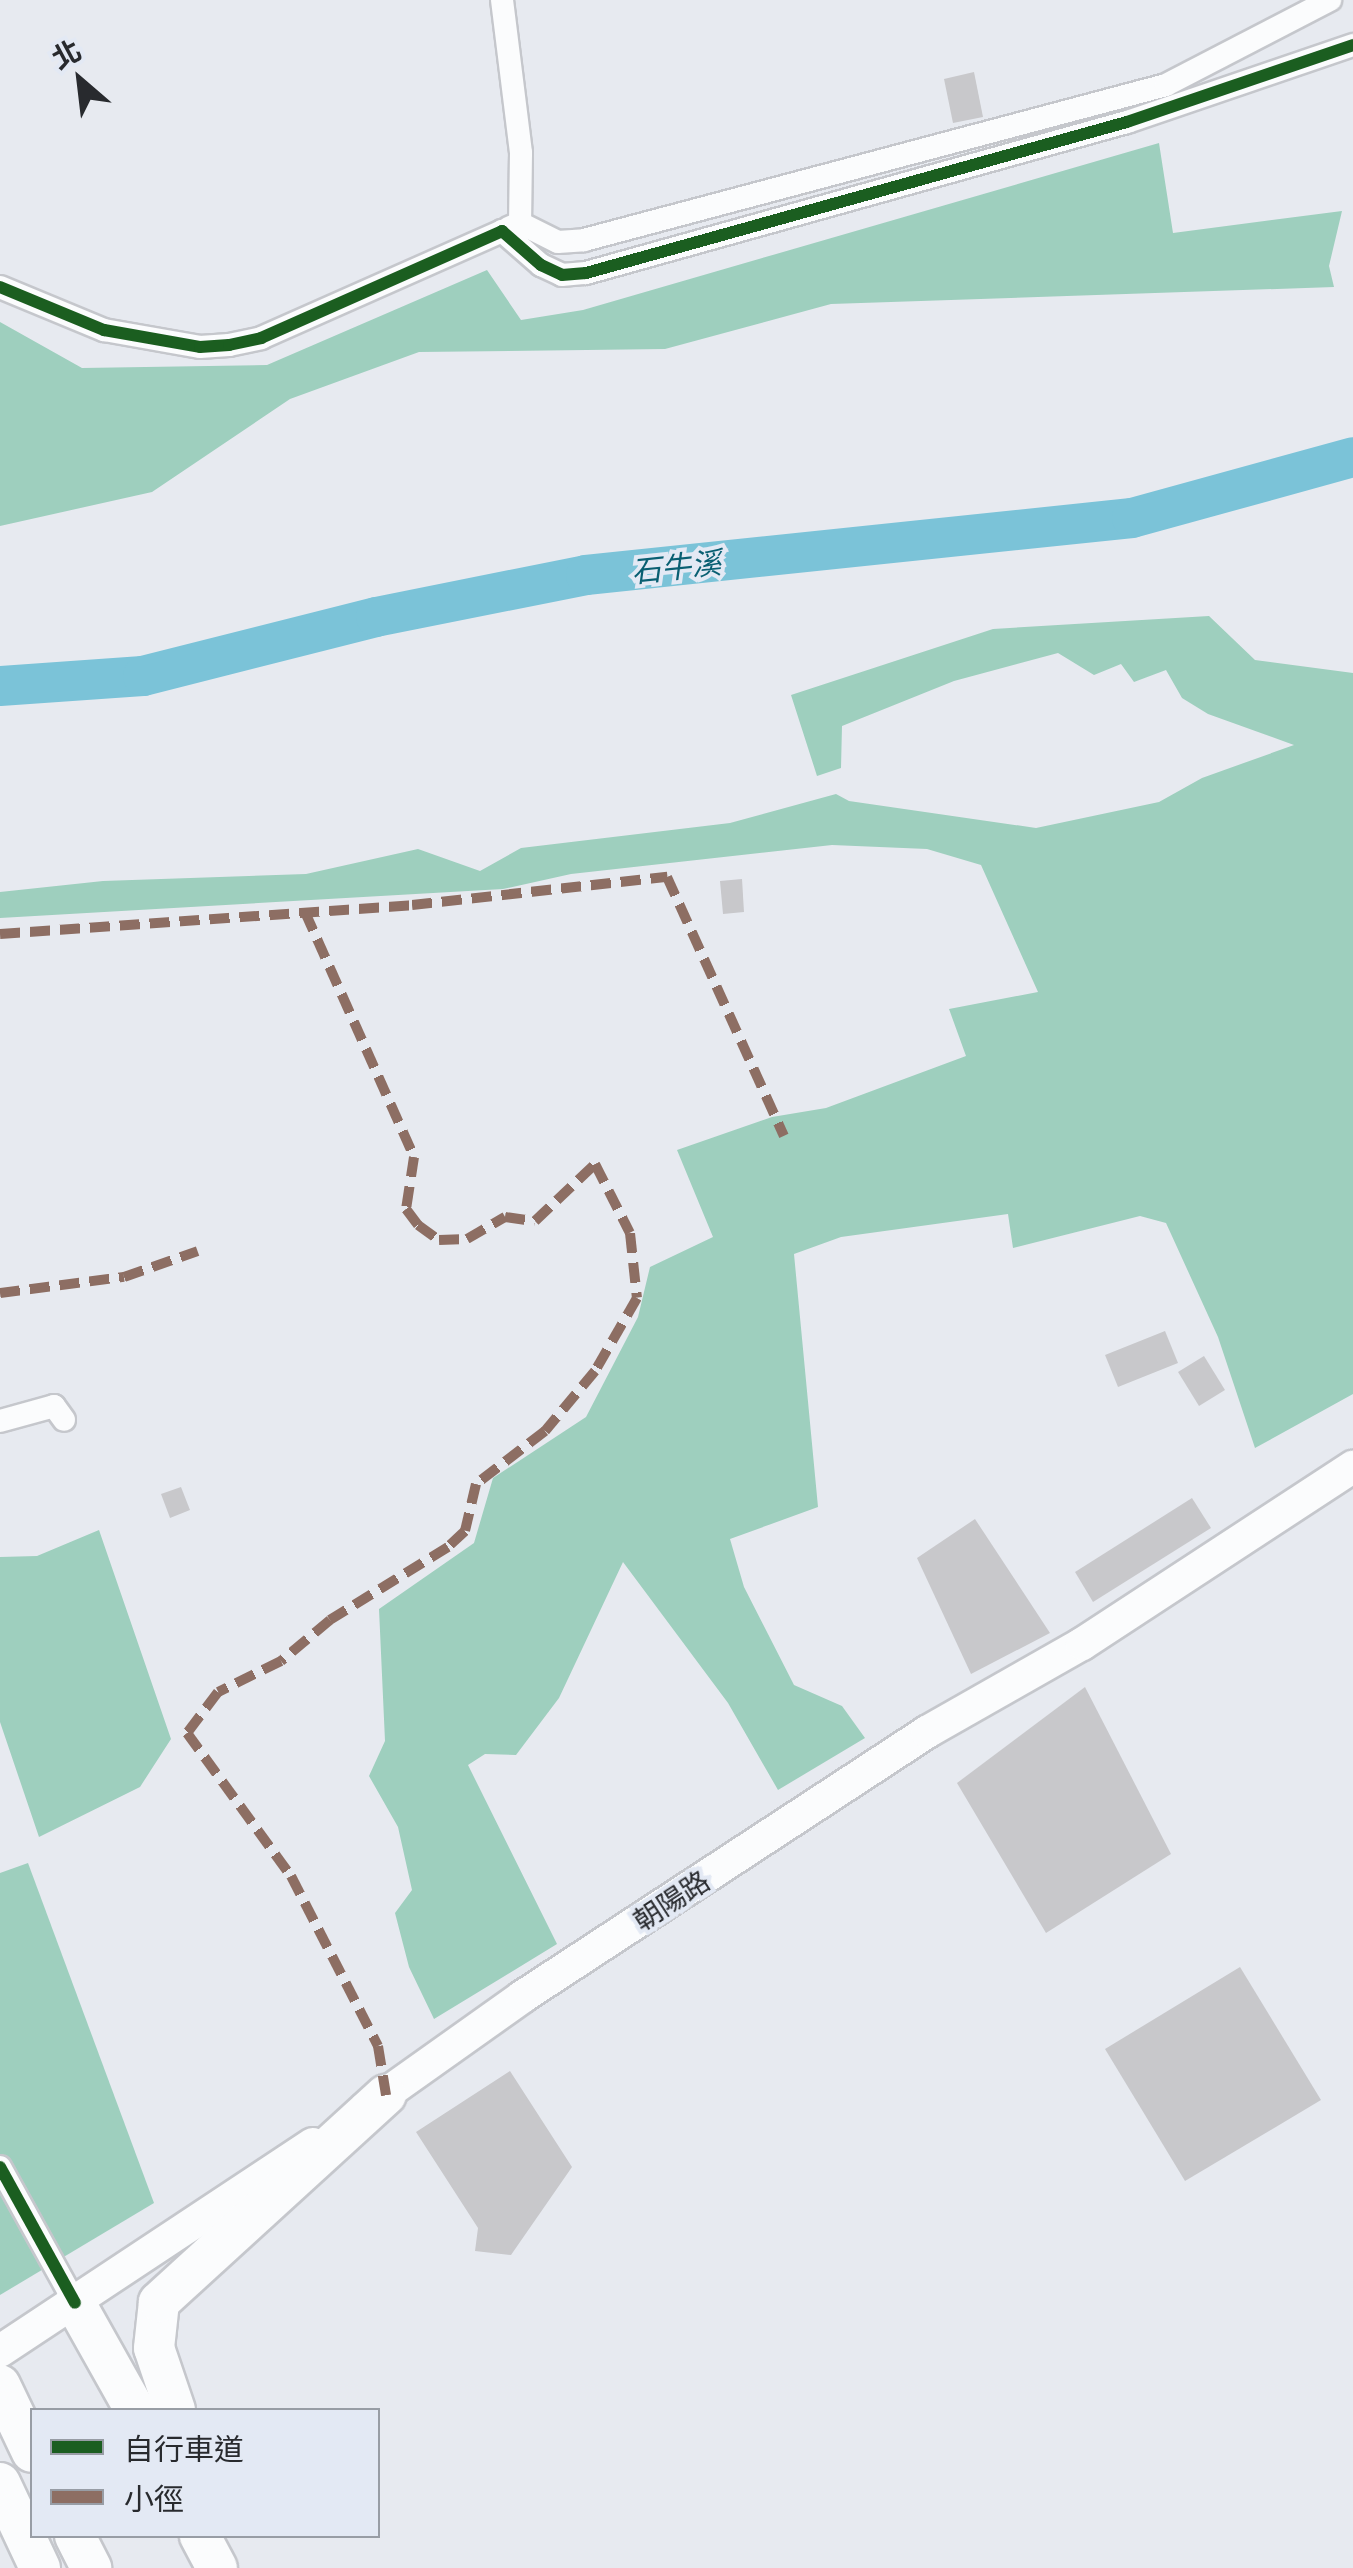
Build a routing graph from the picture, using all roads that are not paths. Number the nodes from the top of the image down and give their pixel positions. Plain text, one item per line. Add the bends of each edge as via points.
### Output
1 (502, 0) edge
2 (1330, 0) edge
3 (1353, 45) edge
4 (511, 226) junction
5 (0, 287) edge
6 (64, 1420) dead end
7 (0, 1421) edge
8 (1353, 1466) edge
9 (386, 2094) junction
10 (0, 2166) edge
11 (74, 2303) junction
12 (0, 2351) edge
13 (0, 2386) edge
14 (134, 2408) edge
15 (174, 2408) edge
16 (29, 2445) edge
17 (0, 2482) edge
18 (76, 2538) edge
19 (201, 2538) edge
20 (219, 2538) edge
21 (40, 2568) edge
22 (92, 2568) edge
23 (217, 2568) edge
24 (229, 2568) edge

1 - 4 street via 521,154
2 - 4 street via 1166,85 584,240 558,242
3 - 4 street via 1127,122 586,273 552,270
4 - 5 street via 261,338 229,345 200,347 104,330
6 - 7 street via 54,1406
8 - 9 main road, 朝陽路 via 1082,1644 927,1732
9 - 11 main road, 朝陽路
9 - 15 highway via 159,2302 154,2348
10 - 11 street
11 - 12 main road, 朝陽路
11 - 14 highway
13 - 16 highway
17 - 21 highway
18 - 22 highway
19 - 23 highway
20 - 24 highway

